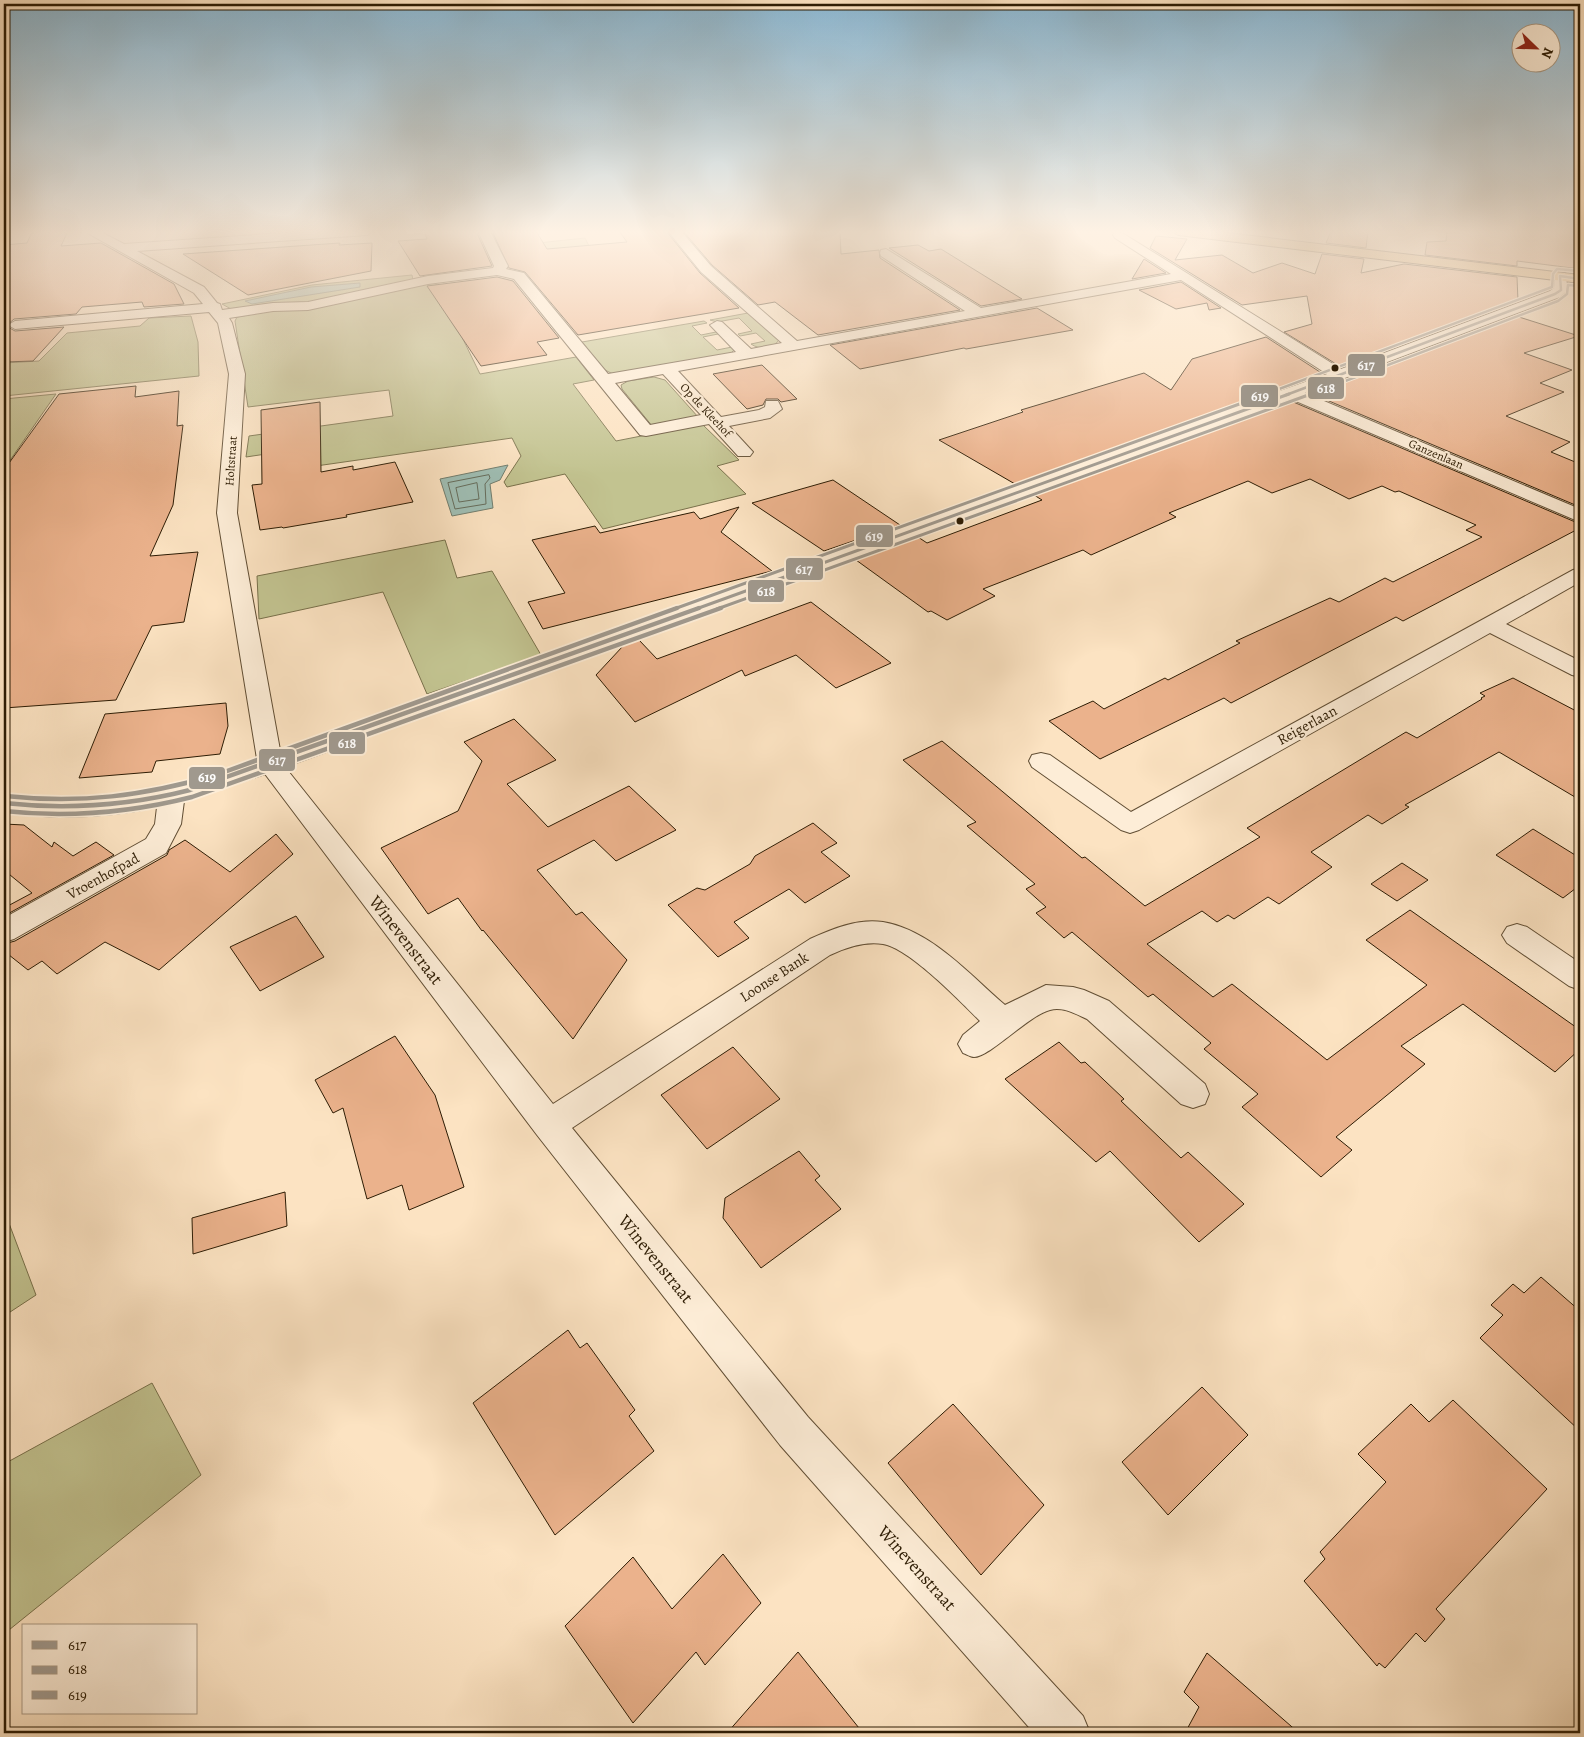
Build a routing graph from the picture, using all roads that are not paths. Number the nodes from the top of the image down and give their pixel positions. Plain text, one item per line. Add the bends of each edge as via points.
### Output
1 (203, 312) edge
2 (219, 312) edge
3 (548, 312) edge
4 (756, 312) edge
5 (984, 312) edge
6 (1239, 312) edge
7 (1505, 312) edge
8 (979, 313) joint
9 (15, 325) dead end
10 (717, 326) dead end
11 (795, 346) junction
12 (749, 355) junction
13 (667, 369) junction
14 (1338, 374) junction
15 (604, 380) junction
16 (1291, 393) junction
17 (772, 405) dead end
18 (715, 421) junction
19 (744, 452) dead end
20 (1580, 516) edge
21 (1580, 574) edge
22 (1490, 624) junction
23 (1580, 670) edge
24 (1041, 762) dead end
25 (270, 764) junction
26 (172, 797) junction
27 (4, 803) edge
28 (4, 931) edge
29 (1517, 935) dead end
30 (1580, 978) edge
31 (1002, 1022) junction
32 (974, 1044) dead end
33 (1193, 1094) dead end
34 (548, 1125) junction
35 (1066, 1733) edge

1 - 9 street
2 - 25 street, Holtstraat via 225,322 237,374 227,512
3 - 15 street
4 - 11 street
5 - 8 street, Op de Kleehof
6 - 14 street
7 - 14 street
8 - 11 street, Op de Kleehof
10 - 12 street
11 - 12 street, Op de Kleehof
12 - 13 street, Op de Kleehof
13 - 15 street, Op de Kleehof
13 - 18 street, Op de Kleehof
14 - 16 street
15 - 18 street via 646,431
16 - 20 street, Ganzenlaan
16 - 25 street
17 - 18 street via 774,409 764,414
18 - 19 street, Op de Kleehof
21 - 22 street, Reigerlaan
22 - 23 street
22 - 24 street, Reigerlaan via 1130,824
25 - 26 street
25 - 34 street, Winevenstraat
26 - 27 street via 113,807 52,809
26 - 28 street, Vroenhofpad via 168,824 156,846
29 - 30 street
31 - 32 street
31 - 33 street via 1046,997 1073,999 1098,1010
31 - 34 street, Loonse Bank via 911,943 884,933 845,935 820,947
34 - 35 street, Winevenstraat via 794,1431

